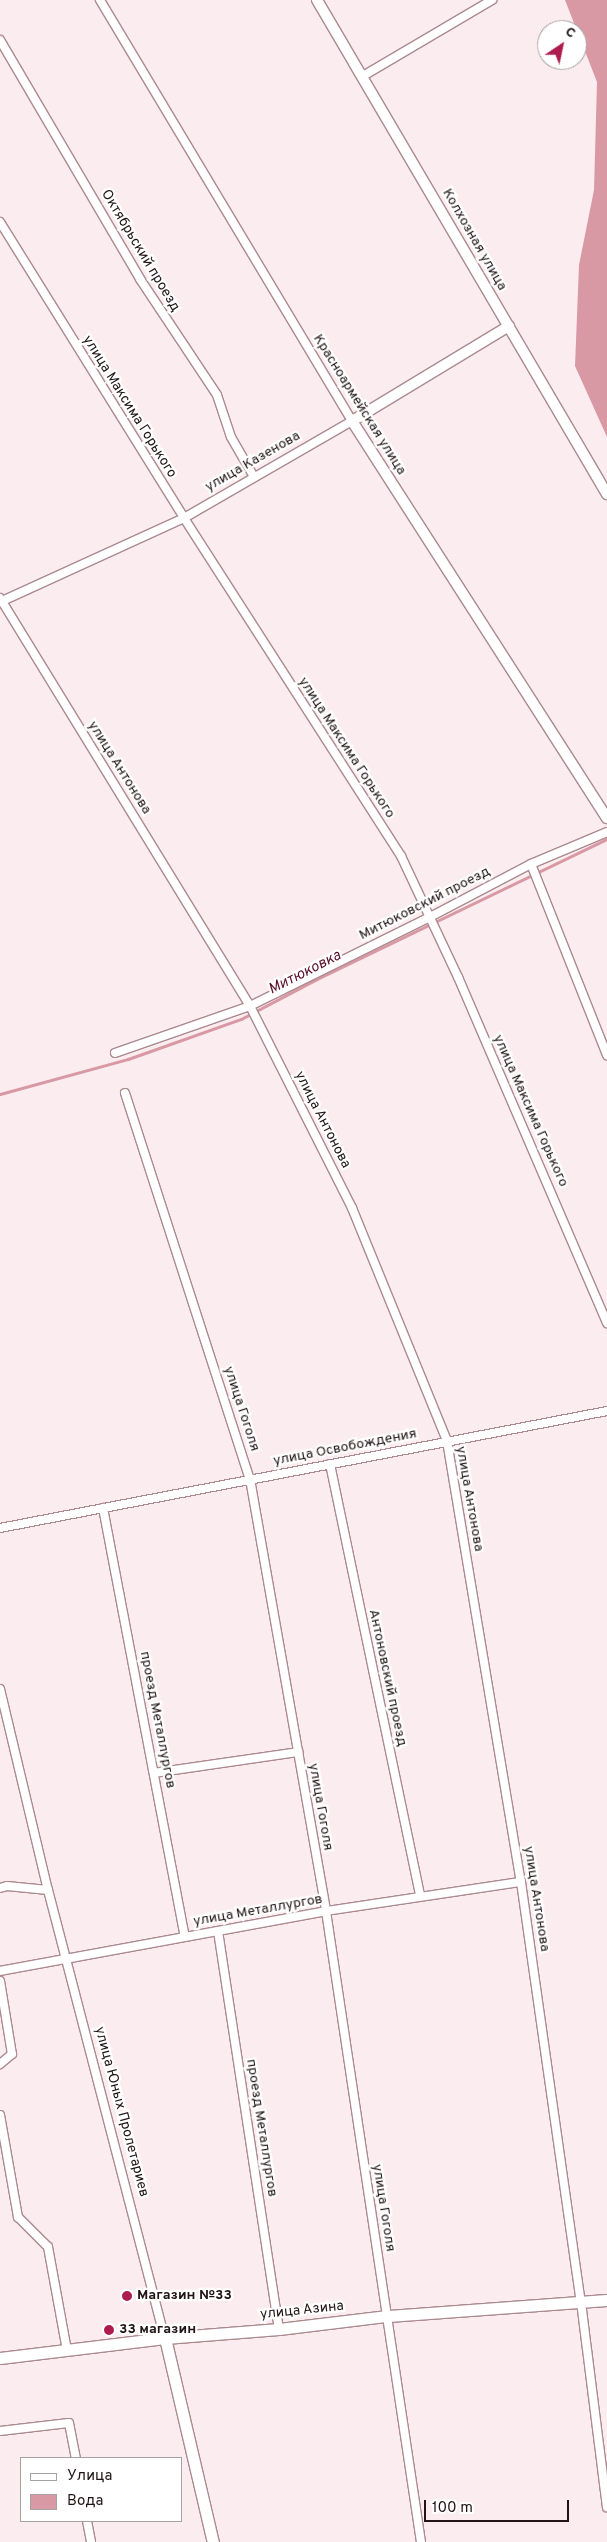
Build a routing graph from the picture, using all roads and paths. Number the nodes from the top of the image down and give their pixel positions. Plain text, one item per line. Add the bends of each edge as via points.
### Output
1 (101, 0) edge
2 (317, 0) edge
3 (492, 0) edge
4 (0, 40) edge
5 (362, 76) junction
6 (0, 222) edge
7 (509, 326) junction
8 (352, 421) junction
9 (254, 477) junction
10 (607, 494) edge
11 (184, 518) junction
12 (1, 601) edge
13 (607, 818) edge
14 (607, 832) edge
15 (531, 864) junction
16 (430, 918) junction
17 (250, 1006) junction
18 (115, 1053) dead end
19 (607, 1055) edge
20 (126, 1093) dead end
21 (607, 1323) edge
22 (607, 1411) edge
23 (447, 1441) junction
24 (330, 1464) junction
25 (250, 1479) junction
26 (104, 1508) junction
27 (0, 1528) edge
28 (0, 1689) edge
29 (298, 1752) junction
30 (154, 1773) junction
31 (521, 1882) junction
32 (0, 1888) edge
33 (48, 1890) junction
34 (420, 1896) junction
35 (326, 1911) junction
36 (218, 1931) junction
37 (185, 1936) junction
38 (66, 1958) junction
39 (0, 1970) edge
40 (0, 1981) edge
41 (0, 2064) edge
42 (0, 2115) edge
43 (607, 2300) edge
44 (581, 2302) junction
45 (387, 2316) junction
46 (279, 2329) junction
47 (165, 2338) junction
48 (67, 2351) junction
49 (0, 2358) edge
50 (0, 2431) edge
51 (76, 2457) edge
52 (607, 2507) edge
53 (87, 2522) edge
54 (91, 2542) edge
55 (213, 2542) edge
56 (421, 2542) edge

1 - 8 street, Красноармейская улица
2 - 5 street, Колхозная улица
3 - 5 street
4 - 9 street, Октябрьский проезд via 140,278 217,395 231,437
5 - 7 street, Колхозная улица
6 - 11 street, улица Максима Горького
7 - 8 street, улица Казенова
7 - 10 street, Колхозная улица
8 - 9 street, улица Казенова
8 - 13 street, Красноармейская улица
9 - 11 street, улица Казенова
11 - 12 street, улица Казенова
11 - 16 street, улица Максима Горького via 401,856
12 - 17 street, улица Антонова
14 - 15 street, Митюковский проезд
15 - 16 street, Митюковский проезд
15 - 19 street
16 - 17 street, Митюковский проезд
16 - 21 street, улица Максима Горького
17 - 18 street, Митюковский проезд
17 - 23 street, улица Антонова via 352,1208
20 - 25 street, улица Гоголя
22 - 23 street, улица Освобождения
23 - 24 street, улица Освобождения
23 - 31 street, улица Антонова
24 - 25 street, улица Освобождения
24 - 34 street, Антоновский проезд
25 - 26 street, улица Освобождения
25 - 29 street, улица Гоголя
26 - 27 street, улица Освобождения
26 - 30 street, проезд Металлургов
28 - 33 street, улица Юных Пролетариев
29 - 30 street
29 - 35 street, улица Гоголя
30 - 37 street, проезд Металлургов
31 - 34 street, улица Металлургов
31 - 44 street, улица Антонова
32 - 33 street
33 - 38 street, улица Юных Пролетариев
34 - 35 street, улица Металлургов
35 - 36 street, улица Металлургов
35 - 45 street, улица Гоголя
36 - 37 street, улица Металлургов
36 - 46 street, проезд Металлургов
37 - 38 street, улица Металлургов
38 - 39 street, улица Металлургов
38 - 47 street, улица Юных Пролетариев
40 - 41 street via 12,2054
42 - 48 street via 18,2217 48,2247
43 - 44 main road, улица Азина
44 - 45 main road, улица Азина
44 - 52 street, улица Антонова
45 - 46 main road, улица Азина
45 - 56 street, улица Гоголя
46 - 47 main road, улица Азина
47 - 48 main road, улица Азина
47 - 55 main road, улица Юных Пролетариев
48 - 49 main road, улица Азина
50 - 51 street via 69,2423
53 - 54 street

